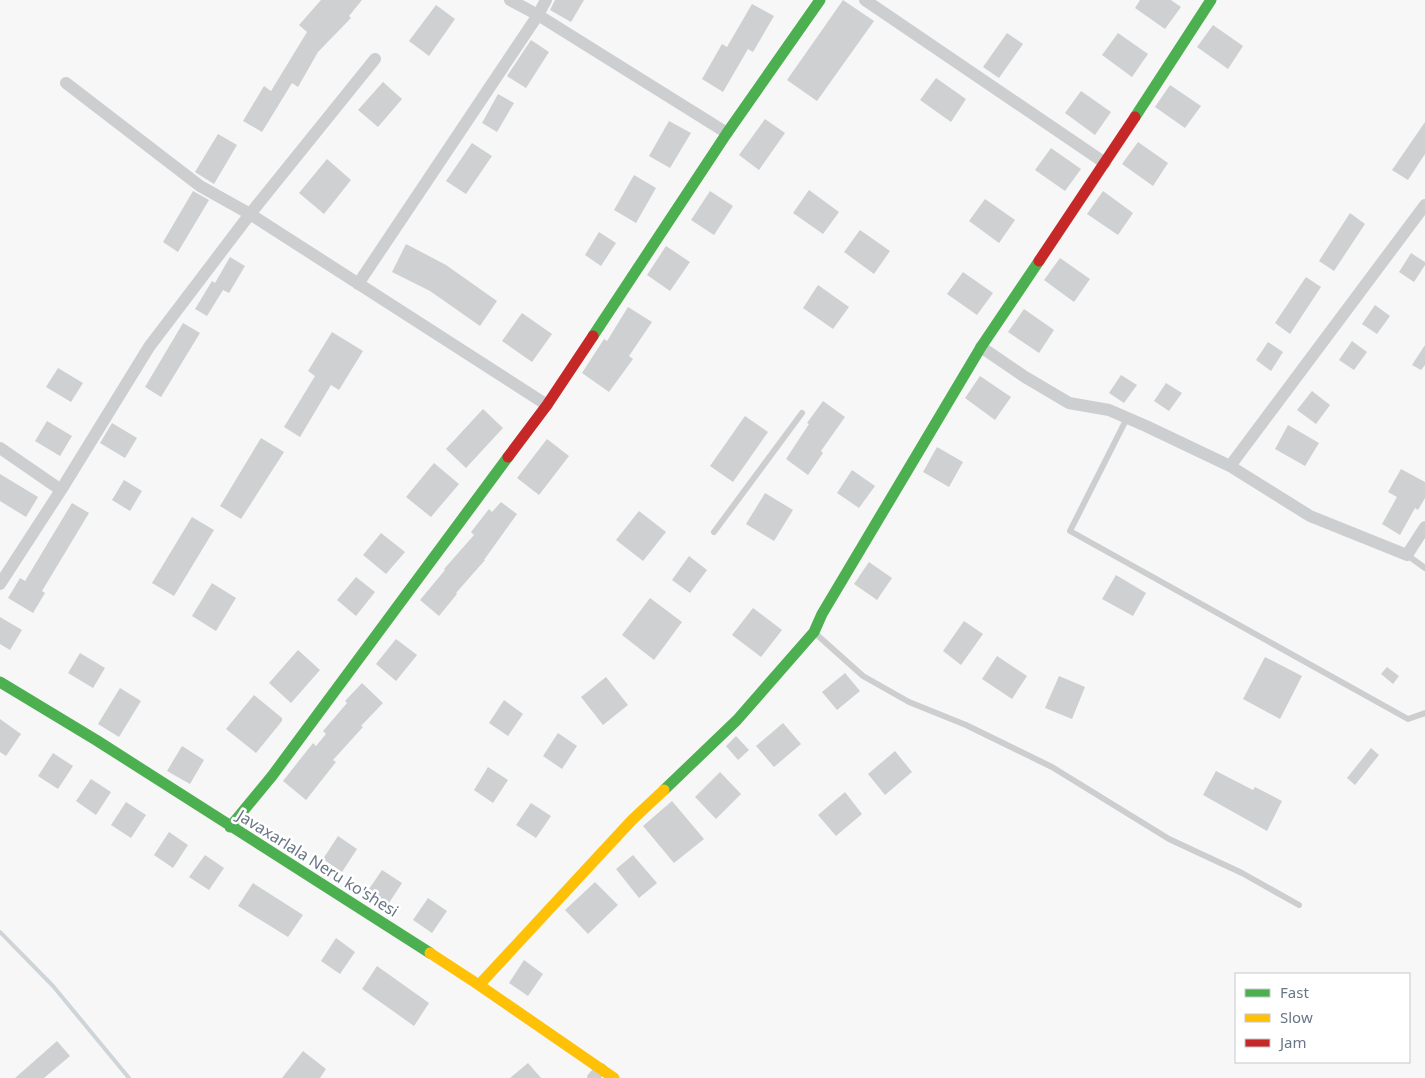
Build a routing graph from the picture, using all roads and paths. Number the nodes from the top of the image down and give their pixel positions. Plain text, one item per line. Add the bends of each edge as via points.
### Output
1 (510, 0) edge
2 (546, 0) edge
3 (820, 0) edge
4 (865, 0) edge
5 (1211, 0) edge
6 (538, 15) junction
7 (375, 59) dead end
8 (66, 83) dead end
9 (727, 133) junction
10 (1105, 163) junction
11 (1425, 205) edge
12 (250, 214) junction
13 (358, 284) junction
14 (982, 347) junction
15 (548, 405) junction
16 (802, 413) dead end
17 (1127, 418) junction
18 (0, 448) edge
19 (1230, 466) junction
20 (61, 490) junction
21 (1425, 527) edge
22 (714, 532) dead end
23 (1408, 556) junction
24 (1425, 568) edge
25 (0, 584) edge
26 (814, 632) junction
27 (0, 682) edge
28 (1425, 713) edge
29 (230, 827) junction
30 (1299, 905) dead end
31 (479, 985) junction
32 (597, 1073) edge
33 (614, 1078) edge

1 - 6 street
2 - 6 street
3 - 9 street
4 - 10 street
5 - 10 street
6 - 9 street
6 - 13 street
7 - 12 street
8 - 12 street via 200,186
9 - 15 street
10 - 14 street
11 - 19 street
12 - 13 street
12 - 20 street via 149,347
13 - 15 street
14 - 17 street via 1024,378 1070,403 1109,410
14 - 26 street
15 - 29 street via 272,776
16 - 22 lane
17 - 19 street
17 - 28 lane via 1070,531 1408,719
18 - 20 street
19 - 23 street via 1310,516
20 - 25 street
21 - 23 street
23 - 24 lane
26 - 30 lane via 863,676 909,702 1052,767 1169,839 1242,873
26 - 31 street via 737,720 632,820
27 - 29 street, Javaxarlala Neru ko'shesi
29 - 31 street, Javaxarlala Neru ko'shesi
31 - 32 street, Javaxarlala Neru ko'shesi
32 - 33 street, Javaxarlala Neru ko'shesi

